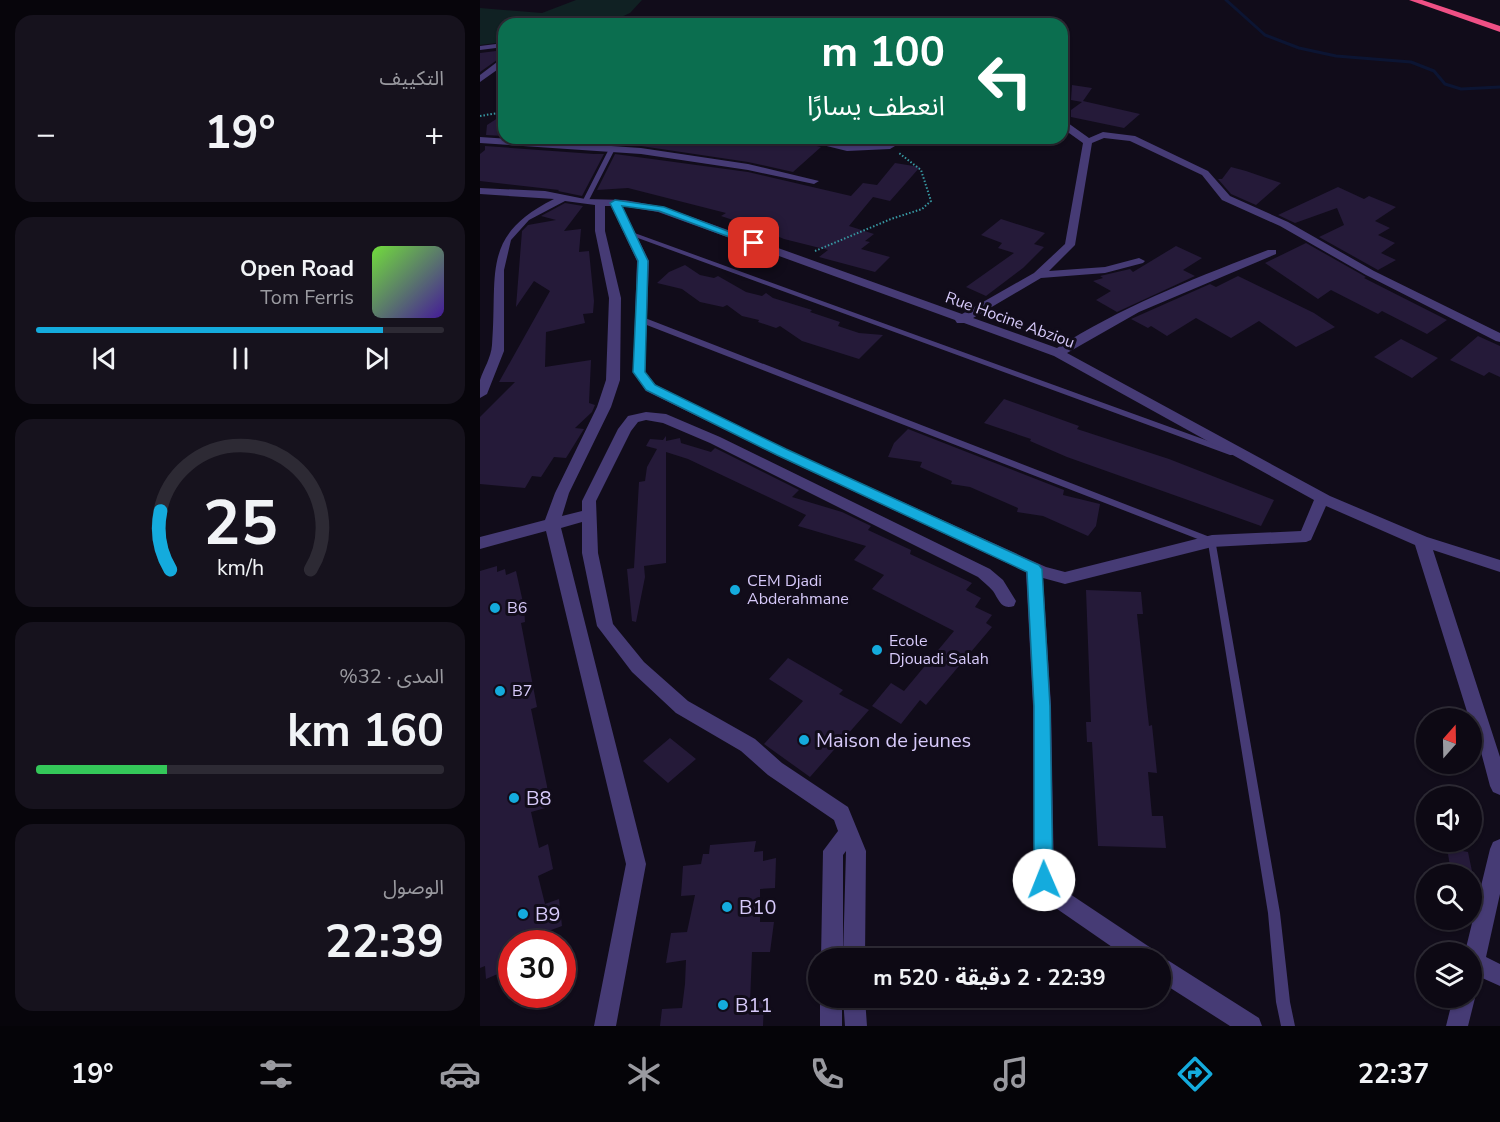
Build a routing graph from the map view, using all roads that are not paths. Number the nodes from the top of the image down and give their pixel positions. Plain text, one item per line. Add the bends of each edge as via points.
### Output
1 (1413, 0) edge
2 (1500, 29) edge
3 (498, 46) edge
4 (480, 48) edge
5 (498, 68) edge
6 (480, 79) edge
7 (1068, 128) edge
8 (480, 140) edge
9 (498, 141) edge
10 (1088, 142) junction
11 (530, 144) edge
12 (594, 144) edge
13 (828, 144) edge
14 (890, 146) road end
15 (592, 149) junction
16 (612, 149) junction
17 (814, 180) dead end
18 (480, 191) edge
19 (564, 198) junction
20 (585, 202) junction
21 (600, 202) junction
22 (615, 203) junction
23 (629, 233) junction
24 (1272, 252) dead end
25 (1139, 261) dead end
26 (1038, 276) junction
27 (642, 320) junction
28 (961, 320) junction
29 (1500, 338) edge
30 (1059, 353) junction
31 (480, 394) edge
32 (1263, 464) junction
33 (1322, 498) junction
34 (588, 515) junction
35 (552, 523) junction
36 (1212, 541) junction
37 (1422, 541) junction
38 (480, 543) edge
39 (1500, 566) edge
40 (1034, 569) junction
41 (1008, 601) dead end
42 (1500, 786) edge
43 (849, 832) junction
44 (1500, 849) edge
45 (1479, 942) edge
46 (832, 948) edge
47 (854, 948) edge
48 (1131, 948) edge
49 (1482, 970) edge
50 (1171, 975) edge
51 (1500, 975) edge
52 (831, 1008) edge
53 (855, 1008) edge
54 (1462, 1008) edge
55 (605, 1026) edge
56 (831, 1026) edge
57 (856, 1026) edge
58 (1251, 1026) edge
59 (1288, 1026) edge
60 (1457, 1026) edge

1 - 2 highway
3 - 4 street
5 - 6 street
7 - 10 street
8 - 9 street
10 - 26 street via 1070,245
10 - 29 street via 1103,135 1132,138 1205,173 1226,198 1284,224 1370,273
11 - 15 street
12 - 15 street
13 - 14 street via 847,148
15 - 16 street
16 - 17 street via 694,158
16 - 20 lane
18 - 19 street, Rue Hocine Abziou
19 - 20 street, Rue Hocine Abziou
19 - 31 street via 526,215 506,238 497,266 498,350
20 - 21 street, Rue Hocine Abziou
21 - 22 street, Rue Hocine Abziou
21 - 35 street via 600,231 615,298 613,380
22 - 23 street
22 - 28 street, Rue Hocine Abziou via 660,209
23 - 27 street via 643,261
23 - 32 lane
24 - 30 street via 1199,280 1107,324
25 - 26 street via 1105,270
26 - 28 street
27 - 36 lane
27 - 40 street via 639,372 651,388
28 - 30 street, Rue Hocine Abziou
30 - 32 street, Rue Hocine Abziou
32 - 33 street, Rue Hocine Abziou
33 - 36 street via 1306,536
33 - 37 street, Rue Hocine Abziou
34 - 35 street
34 - 41 street via 593,489 625,429 633,420 646,416 666,419 984,573
34 - 43 street via 590,553 605,626 638,667 682,707 748,745 775,770 841,814
35 - 38 street
35 - 55 street via 636,864
36 - 40 street via 1065,578
36 - 59 lane via 1272,901
37 - 39 street, Rue Hocine Abziou
37 - 42 street
40 - 48 street via 1042,706 1044,880 1054,896
43 - 46 street via 833,851
43 - 47 street via 856,850
44 - 45 street
49 - 51 street
50 - 58 street
52 - 56 street
53 - 57 street
54 - 60 street

